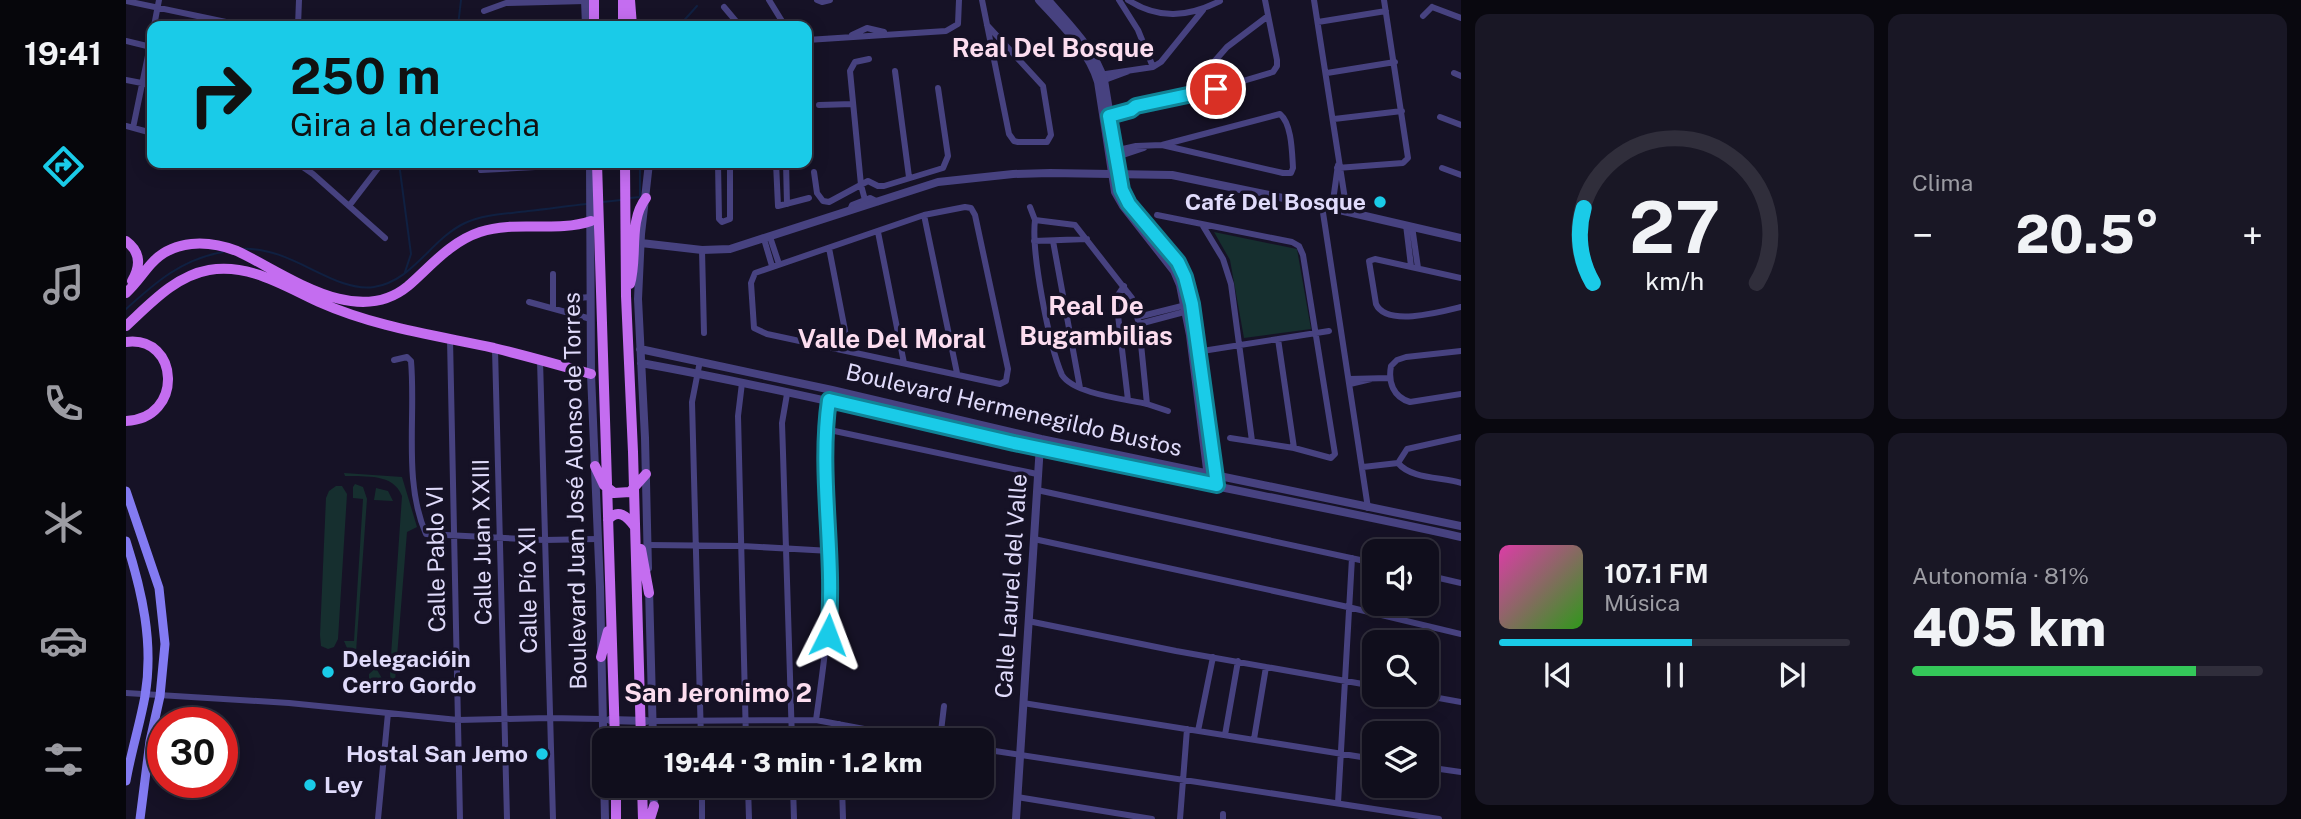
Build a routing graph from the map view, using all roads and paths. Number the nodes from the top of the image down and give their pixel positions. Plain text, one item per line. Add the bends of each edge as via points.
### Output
1 (299, 0) edge
2 (588, 0) edge
3 (623, 0) edge
4 (632, 0) edge
5 (769, 0) edge
6 (817, 0) edge
7 (830, 0) edge
8 (959, 0) edge
9 (1039, 0) edge
10 (1048, 0) edge
11 (1119, 0) edge
12 (1128, 0) edge
13 (1265, 0) edge
14 (1314, 0) edge
15 (1384, 0) edge
16 (126, 1) edge
17 (984, 1) edge
18 (1220, 1) edge
19 (158, 4) edge
20 (1431, 4) edge
21 (724, 7) dead end
22 (1203, 10) junction
23 (484, 11) dead end
24 (1386, 12) junction
25 (1268, 16) junction
26 (1423, 16) dead end
27 (1461, 18) edge
28 (225, 21) edge
29 (298, 21) edge
30 (586, 21) edge
31 (593, 21) edge
32 (623, 21) edge
33 (633, 21) edge
34 (736, 21) edge
35 (782, 21) edge
36 (1318, 22) junction
37 (987, 25) junction
38 (812, 40) edge
39 (126, 41) edge
40 (147, 46) edge
41 (869, 59) dead end
42 (1395, 62) junction
43 (147, 65) edge
44 (1153, 67) junction
45 (895, 71) dead end
46 (1327, 73) junction
47 (1100, 78) junction
48 (126, 80) edge
49 (143, 83) junction
50 (147, 84) edge
51 (938, 88) dead end
52 (1185, 95) junction
53 (853, 104) junction
54 (819, 105) dead end
55 (1402, 111) junction
56 (1106, 114) junction
57 (1440, 117) dead end
58 (1334, 119) junction
59 (1461, 125) edge
60 (129, 127) edge
61 (147, 132) edge
62 (1162, 145) junction
63 (1112, 155) junction
64 (1340, 165) junction
65 (303, 168) edge
66 (378, 168) edge
67 (513, 168) edge
68 (592, 168) edge
69 (625, 168) edge
70 (650, 168) edge
71 (718, 168) edge
72 (730, 168) edge
73 (776, 168) edge
74 (786, 168) edge
75 (1442, 168) dead end
76 (481, 170) dead end
77 (814, 172) dead end
78 (1114, 173) junction
79 (1461, 175) edge
80 (909, 177) junction
81 (861, 185) junction
82 (646, 198) junction
83 (809, 198) dead end
84 (865, 200) junction
85 (879, 203) junction
86 (787, 204) junction
87 (349, 206) junction
88 (1322, 206) junction
89 (1030, 207) dead end
90 (1332, 208) junction
91 (850, 212) junction
92 (1347, 212) junction
93 (924, 215) junction
94 (1157, 215) dead end
95 (1035, 220) junction
96 (594, 221) junction
97 (1409, 225) junction
98 (1203, 226) junction
99 (878, 232) junction
100 (385, 238) dead end
101 (767, 238) junction
102 (1461, 238) edge
103 (1087, 239) junction
104 (126, 241) edge
105 (1034, 241) junction
106 (1053, 241) junction
107 (641, 243) junction
108 (829, 248) junction
109 (702, 250) junction
110 (775, 265) junction
111 (1414, 267) junction
112 (553, 274) dead end
113 (1461, 278) edge
114 (1124, 286) junction
115 (126, 291) edge
116 (626, 296) junction
117 (591, 297) junction
118 (529, 302) dead end
119 (1461, 307) edge
120 (553, 308) junction
121 (1189, 308) junction
122 (574, 314) junction
123 (591, 319) junction
124 (1138, 320) junction
125 (126, 326) edge
126 (1329, 331) dead end
127 (704, 333) dead end
128 (1315, 334) junction
129 (450, 339) junction
130 (1278, 339) junction
131 (126, 342) edge
132 (1239, 344) junction
133 (495, 349) junction
134 (640, 349) junction
135 (849, 351) junction
136 (1461, 351) edge
137 (1195, 352) junction
138 (394, 360) dead end
139 (540, 360) junction
140 (700, 361) junction
141 (641, 363) junction
142 (904, 363) junction
143 (696, 373) junction
144 (957, 373) junction
145 (591, 374) junction
146 (1389, 378) junction
147 (1349, 382) junction
148 (742, 383) junction
149 (1080, 388) junction
150 (832, 390) junction
151 (787, 394) junction
152 (1461, 394) edge
153 (829, 400) junction
154 (1128, 400) junction
155 (1147, 404) junction
156 (1168, 411) dead end
157 (126, 421) edge
158 (825, 429) junction
159 (1206, 432) junction
160 (1461, 437) edge
161 (1230, 438) dead end
162 (1041, 439) junction
163 (1252, 441) junction
164 (1294, 448) junction
165 (1039, 449) junction
166 (1206, 454) junction
167 (1398, 463) junction
168 (595, 466) junction
169 (1363, 467) junction
170 (1192, 470) junction
171 (1212, 473) junction
172 (646, 474) junction
173 (1037, 474) junction
174 (1461, 483) edge
175 (1213, 484) junction
176 (607, 488) junction
177 (634, 488) junction
178 (1037, 490) junction
179 (126, 491) edge
180 (1367, 505) junction
181 (1368, 517) junction
182 (608, 520) junction
183 (635, 526) junction
184 (1461, 526) edge
185 (453, 536) junction
186 (499, 537) junction
187 (1461, 537) edge
188 (598, 539) junction
189 (1034, 539) junction
190 (544, 540) junction
191 (648, 545) junction
192 (696, 545) junction
193 (127, 546) edge
194 (742, 546) junction
195 (786, 549) junction
196 (831, 551) junction
197 (1352, 558) junction
198 (1362, 560) edge
199 (1439, 578) edge
200 (1461, 583) edge
201 (600, 587) junction
202 (649, 593) junction
203 (1348, 607) junction
204 (610, 609) junction
205 (1028, 621) junction
206 (611, 622) junction
207 (1461, 634) edge
208 (601, 657) junction
209 (1213, 657) junction
210 (1238, 661) junction
211 (1266, 667) junction
212 (1344, 680) junction
213 (1362, 683) edge
214 (126, 693) edge
215 (145, 695) junction
216 (160, 696) junction
217 (1439, 698) edge
218 (1023, 702) junction
219 (1461, 702) edge
220 (944, 706) dead end
221 (388, 713) junction
222 (505, 718) junction
223 (549, 718) junction
224 (601, 719) junction
225 (458, 720) junction
226 (614, 720) junction
227 (746, 720) junction
228 (792, 720) junction
229 (816, 720) junction
230 (647, 721) junction
231 (700, 722) junction
232 (839, 724) junction
233 (614, 728) edge
234 (645, 728) edge
235 (649, 728) edge
236 (700, 728) edge
237 (746, 728) edge
238 (792, 728) edge
239 (839, 728) edge
240 (854, 728) edge
241 (941, 728) edge
242 (1187, 729) junction
243 (1198, 731) junction
244 (1225, 735) junction
245 (1254, 739) junction
246 (994, 751) edge
247 (1020, 754) junction
248 (1340, 754) junction
249 (1362, 757) edge
250 (1439, 769) edge
251 (1461, 772) edge
252 (1185, 780) junction
253 (126, 781) edge
254 (1017, 797) junction
255 (616, 798) edge
256 (642, 798) edge
257 (654, 798) edge
258 (702, 798) edge
259 (748, 798) edge
260 (793, 798) edge
261 (842, 798) edge
262 (1338, 803) junction
263 (654, 806) joint
264 (140, 819) edge
265 (378, 819) edge
266 (460, 819) edge
267 (507, 819) edge
268 (553, 819) edge
269 (604, 819) edge
270 (616, 819) edge
271 (643, 819) edge
272 (652, 819) edge
273 (702, 819) edge
274 (749, 819) edge
275 (794, 819) edge
276 (843, 819) edge
277 (1016, 819) edge
278 (1152, 819) edge
279 (1180, 819) edge
280 (1439, 819) edge

1 - 29 street
2 - 23 street via 506,3
2 - 30 street
2 - 31 main road
3 - 32 main road
4 - 33 main road
5 - 35 street
6 - 7 street
8 - 38 street via 959,21 946,31
9 - 47 street
10 - 47 street via 1084,42
11 - 44 street
12 - 22 street via 1159,14
13 - 25 street
14 - 36 street
15 - 24 street
16 - 19 street
17 - 37 street
18 - 22 street
19 - 28 street
20 - 26 street
20 - 27 street
21 - 34 street
22 - 44 street via 1166,58
24 - 36 street
24 - 42 street
25 - 52 street via 1227,47
25 - 52 street via 1277,60 1273,72
36 - 46 street
37 - 37 street via 1009,134 1018,142 1046,142 1051,132 1043,86
39 - 40 street
41 - 53 street via 850,66
42 - 46 street
42 - 55 street
43 - 49 street
44 - 47 street
45 - 80 street
46 - 58 street
47 - 56 street
48 - 49 street
49 - 50 street
49 - 60 street
51 - 80 street via 946,165
52 - 56 street
53 - 54 street
53 - 81 street
55 - 58 street
55 - 64 street via 1407,160
56 - 63 street
57 - 59 street
58 - 64 street
60 - 61 street
62 - 62 street via 1280,114 1288,127 1293,168 1291,173 1283,173
62 - 63 street via 1136,146
63 - 78 street
64 - 90 street
64 - 92 street
65 - 87 street
66 - 87 street
67 - 76 street
68 - 96 main road, Boulevard Juan José Alonso de Torres
69 - 116 main road
70 - 82 street
71 - 72 street via 722,222 730,219
73 - 86 street via 776,203
74 - 86 street
75 - 79 street
77 - 81 street via 823,201 835,200
78 - 85 street via 1013,174 947,181
78 - 88 street via 1172,175
78 - 121 street via 1115,192 1174,271
80 - 81 street via 881,187 870,181
81 - 84 street
82 - 107 street
82 - 116 main road via 638,216 634,270
83 - 86 street
84 - 85 street via 873,198
84 - 91 street via 852,205
85 - 91 street
87 - 100 street
88 - 90 street
88 - 147 street
89 - 95 street
90 - 92 street
91 - 101 street
92 - 97 street
93 - 99 street
93 - 144 street
93 - 144 street via 959,207 974,212 1009,374 1000,384
94 - 98 street
95 - 103 street via 1072,223
95 - 105 street
96 - 115 main road via 480,232 455,244 401,291 377,301 342,301 211,243 170,250
96 - 117 street, Boulevard Juan José Alonso de Torres
96 - 176 main road, Boulevard Juan José Alonso de Torres
97 - 102 street
97 - 111 street
98 - 128 street via 1299,246
98 - 132 street via 1227,268
99 - 108 street
99 - 142 street
101 - 109 street via 730,249
101 - 110 street
103 - 106 street
103 - 114 street
104 - 115 main road via 139,264
105 - 106 street
105 - 149 street via 1059,369 1065,380
106 - 149 street
107 - 109 street
107 - 134 street
108 - 110 street
108 - 135 street
109 - 127 street
110 - 135 street via 755,273 751,280 755,329
111 - 113 street
111 - 119 street via 1370,260 1378,309 1416,316
112 - 120 street
114 - 124 street
114 - 154 street via 1116,298
116 - 177 main road
117 - 122 street via 577,298
117 - 123 street, Boulevard Juan José Alonso de Torres
118 - 120 street
120 - 122 street
121 - 124 street
121 - 137 street
122 - 123 street
123 - 145 street, Boulevard Juan José Alonso de Torres
124 - 155 street
125 - 129 main road via 181,281 226,269 272,279 370,322
126 - 128 street
128 - 130 street
128 - 164 street via 1335,454 1331,458
129 - 133 main road
129 - 185 street, Calle Pablo VI
130 - 132 street
130 - 164 street
131 - 157 main road via 140,343 158,353 167,367 169,383 152,413
132 - 137 street
132 - 163 street
133 - 139 main road
133 - 186 street, Calle Juan XXIII
134 - 140 street, Boulevard Hermenegildo Bustos
134 - 141 street
135 - 142 street
136 - 146 street via 1401,358 1391,366
137 - 159 street
138 - 185 street via 407,357 411,361 414,477 422,527 426,534
139 - 145 main road
139 - 190 street, Calle Pío XII
140 - 143 street
140 - 150 street, Boulevard Hermenegildo Bustos
141 - 143 street, Boulevard Hermenegildo Bustos
141 - 172 street
142 - 144 street
143 - 148 street, Boulevard Hermenegildo Bustos
143 - 192 street via 692,402
145 - 168 street, Boulevard Juan José Alonso de Torres
146 - 147 street
146 - 152 street via 1396,393 1410,402
147 - 169 street
148 - 151 street, Boulevard Hermenegildo Bustos
148 - 194 street via 738,407
149 - 154 street
150 - 153 street
150 - 162 street, Boulevard Hermenegildo Bustos
151 - 153 street, Boulevard Hermenegildo Bustos
151 - 195 street via 782,423
153 - 158 street
153 - 165 street, Boulevard Hermenegildo Bustos
154 - 155 street
155 - 156 street
158 - 173 street
158 - 196 street
159 - 166 street
159 - 171 street
160 - 167 street via 1407,449
161 - 163 street
162 - 165 street, Calle Laurel del Valle
162 - 170 street, Boulevard Hermenegildo Bustos
163 - 164 street
165 - 173 street, Calle Laurel del Valle
165 - 175 street, Boulevard Hermenegildo Bustos
166 - 170 street
166 - 171 street
167 - 169 street
167 - 174 street via 1404,470
168 - 176 main road
168 - 188 street, Boulevard Juan José Alonso de Torres
169 - 180 street
170 - 171 street, Boulevard Hermenegildo Bustos
171 - 175 street
171 - 180 street, Boulevard Hermenegildo Bustos
172 - 177 main road
172 - 191 street
173 - 178 street, Calle Laurel del Valle
175 - 181 street, Boulevard Hermenegildo Bustos
176 - 177 main road via 624,494
176 - 182 main road, Boulevard Juan José Alonso de Torres
177 - 183 main road
178 - 189 street, Calle Laurel del Valle
178 - 197 street
179 - 216 main road via 159,588 165,644
180 - 181 street
180 - 184 street, Boulevard Hermenegildo Bustos
181 - 187 street, Boulevard Hermenegildo Bustos
182 - 183 main road via 623,514
182 - 204 main road, Boulevard Juan José Alonso de Torres
183 - 202 main road
183 - 230 main road
185 - 186 street
185 - 225 street, Calle Pablo VI
186 - 190 street
186 - 222 street, Calle Juan XXIII
188 - 190 street
188 - 201 street, Boulevard Juan José Alonso de Torres
189 - 203 street
189 - 205 street, Calle Laurel del Valle
190 - 223 street, Calle Pío XII
191 - 192 street
191 - 202 street
192 - 194 street
192 - 231 street
193 - 215 main road via 143,601
194 - 195 street
194 - 227 street
195 - 196 street
195 - 228 street
196 - 229 street via 829,623
197 - 198 street
197 - 203 street
199 - 200 street
201 - 204 main road
201 - 208 street, Boulevard Juan José Alonso de Torres
202 - 230 street
203 - 207 street
203 - 212 street
204 - 206 main road, Boulevard Juan José Alonso de Torres
205 - 209 street
205 - 218 street, Calle Laurel del Valle
206 - 208 main road
206 - 226 main road, Boulevard Juan José Alonso de Torres
208 - 224 street, Boulevard Juan José Alonso de Torres
209 - 210 street
209 - 243 street
210 - 211 street
210 - 244 street
211 - 212 street
211 - 245 street
212 - 213 street
212 - 248 street
214 - 215 street
215 - 216 street
215 - 253 main road
216 - 221 street
216 - 264 main road
217 - 219 street
218 - 242 street
218 - 247 street, Calle Laurel del Valle
220 - 241 street
221 - 225 street
221 - 265 street
222 - 223 street
222 - 225 street
222 - 267 street, Calle Juan XXIII
223 - 224 street
223 - 268 street, Calle Pío XII
224 - 226 street
224 - 269 street, Boulevard Juan José Alonso de Torres
225 - 266 street, Calle Pablo VI
226 - 230 street
226 - 233 main road, Boulevard Juan José Alonso de Torres
227 - 228 street
227 - 231 street
227 - 237 street
228 - 229 street
228 - 238 street
229 - 232 street
230 - 231 street
230 - 234 main road
230 - 235 street
231 - 236 street
232 - 239 street
232 - 240 street
242 - 243 street
242 - 252 street
243 - 244 street
244 - 245 street
245 - 248 street
246 - 247 street
247 - 252 street
247 - 254 street, Calle Laurel del Valle
248 - 249 street
248 - 262 street
250 - 251 street
252 - 262 street
252 - 279 street
254 - 277 street, Calle Laurel del Valle
254 - 278 street
255 - 270 main road
256 - 271 main road
257 - 263 street
258 - 273 street
259 - 274 street
260 - 275 street
261 - 276 street
262 - 280 street
263 - 272 main road

